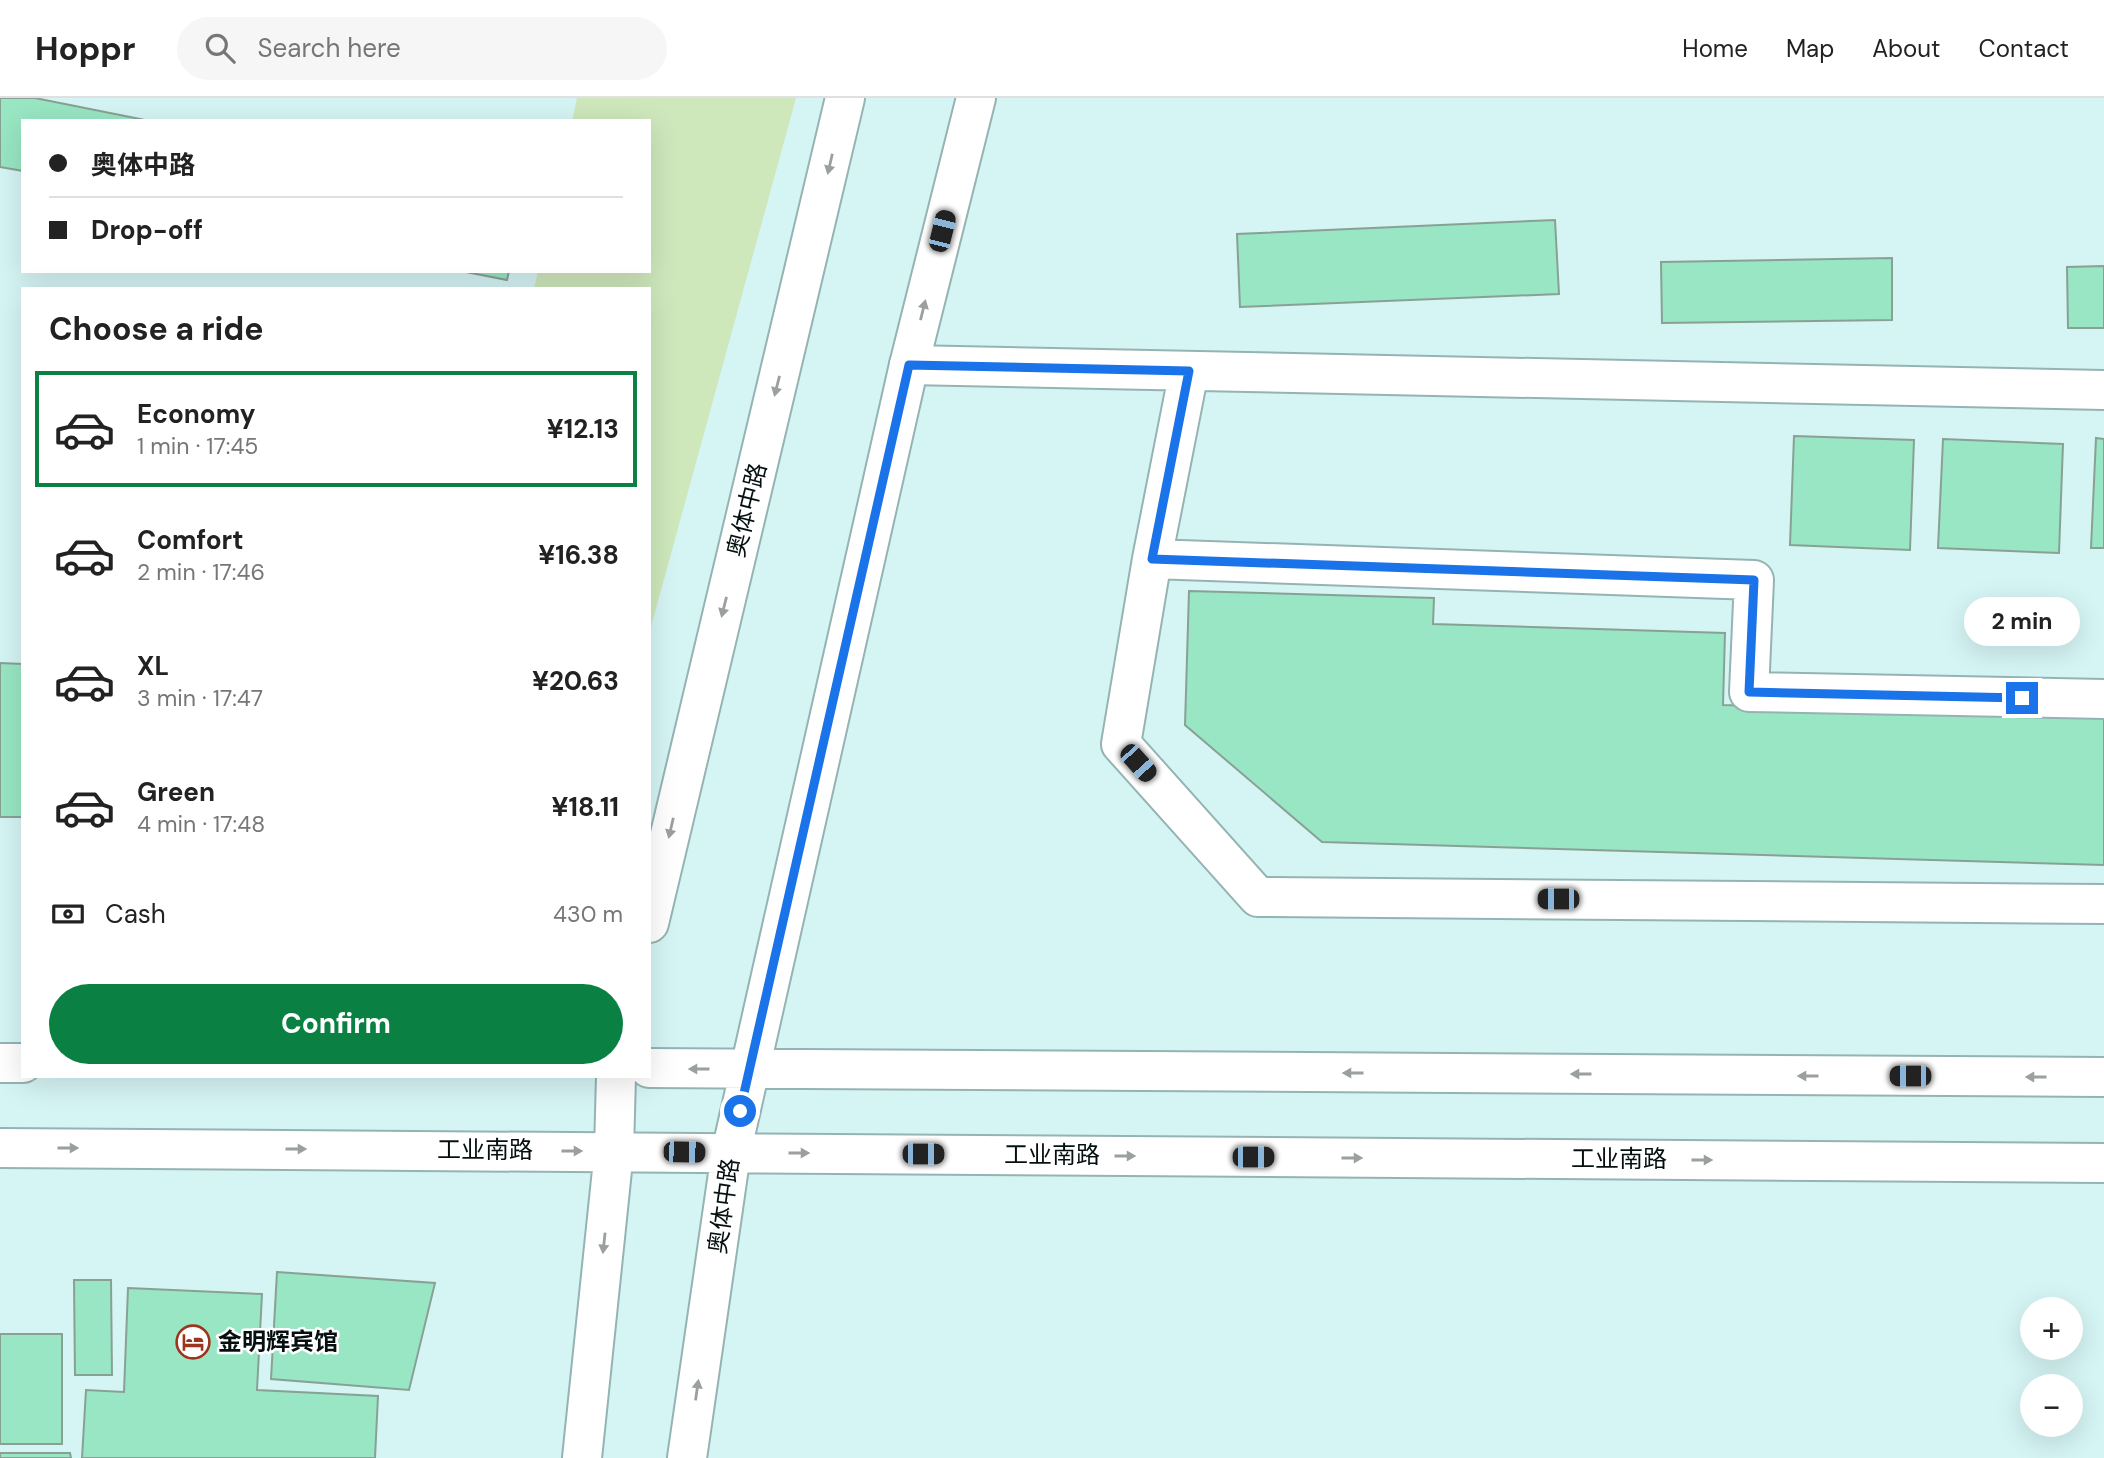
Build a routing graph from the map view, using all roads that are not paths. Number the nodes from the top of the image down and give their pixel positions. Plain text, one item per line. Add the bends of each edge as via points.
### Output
1 (845, 98) edge
2 (976, 98) edge
3 (909, 365) junction
4 (1189, 371) junction
5 (2104, 390) edge
6 (1152, 559) junction
7 (2104, 699) edge
8 (2104, 904) edge
9 (651, 915) edge
10 (0, 1063) edge
11 (21, 1063) edge
12 (651, 1068) edge
13 (749, 1069) junction
14 (2104, 1077) edge
15 (615, 1078) edge
16 (0, 1148) edge
17 (614, 1151) junction
18 (731, 1153) junction
19 (2104, 1163) edge
20 (582, 1458) edge
21 (687, 1458) edge

1 -> 9 main road, 奥体中路
3 -> 2 main road, 奥体中路
3 - 4 main road
3 - 13 main road, 奥体中路
4 - 5 main road
4 - 6 main road
6 - 7 main road via 1754,580 1749,692
6 - 8 main road via 1121,744 1258,897
10 - 11 main road
13 -> 12 main road
14 -> 13 main road
13 - 18 main road, 奥体中路
15 - 17 main road
16 -> 17 main road, 工业南路
17 - 18 main road, 工业南路
17 -> 20 main road
18 -> 19 main road, 工业南路
21 -> 18 main road, 奥体中路

